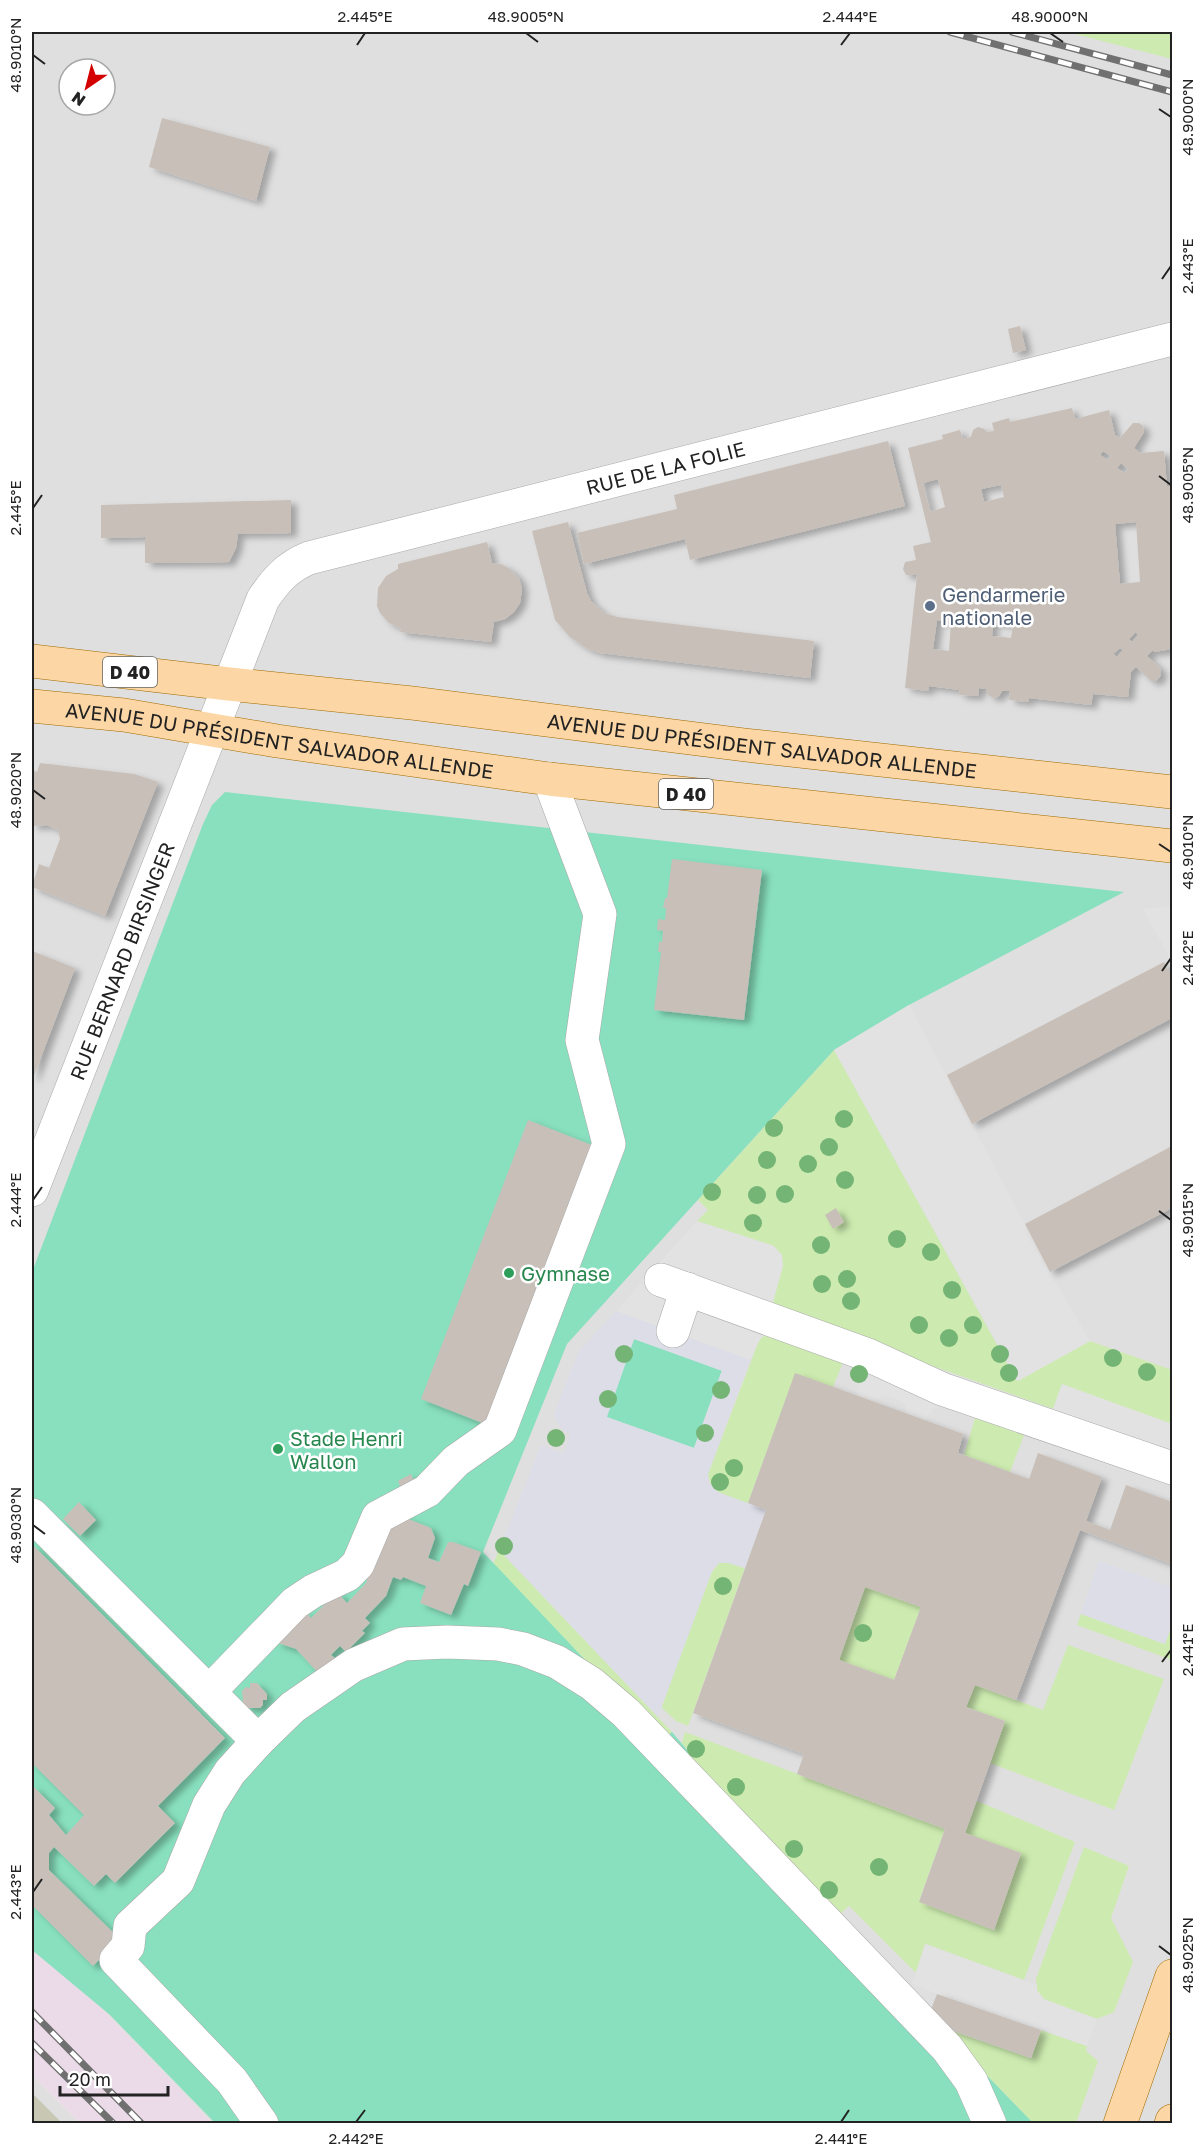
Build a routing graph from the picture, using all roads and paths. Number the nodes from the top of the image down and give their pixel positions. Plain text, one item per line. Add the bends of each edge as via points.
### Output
1 (1166, 341) edge
2 (32, 661) edge
3 (229, 684) junction
4 (32, 706) edge
5 (211, 730) junction
6 (549, 779) junction
7 (1173, 792) edge
8 (1173, 846) edge
9 (32, 1190) edge
10 (673, 1331) dead end
11 (1173, 1468) edge
12 (32, 1515) edge
13 (209, 1692) junction
14 (258, 1741) junction
15 (1173, 1976) edge
16 (262, 2124) edge
17 (990, 2124) edge
18 (1120, 2124) edge

1 - 3 street, RUE DE LA FOLIE via 309,558 283,573 263,599
2 - 3 main road, AVENUE DU PRÉSIDENT SALVADOR ALLENDE / D 40
3 - 5 street, RUE DE LA FOLIE
3 - 7 main road, AVENUE DU PRÉSIDENT SALVADOR ALLENDE / D 40
4 - 5 main road, AVENUE DU PRÉSIDENT SALVADOR ALLENDE / D 40 via 124,715
5 - 6 main road, AVENUE DU PRÉSIDENT SALVADOR ALLENDE / D 40
5 - 9 street, RUE BERNARD BIRSINGER
6 - 8 main road, AVENUE DU PRÉSIDENT SALVADOR ALLENDE / D 40
6 - 13 street via 600,914 582,1040 609,1144 500,1430 456,1461 427,1491 378,1517 358,1564 347,1575 295,1603
10 - 11 street via 674,1284 868,1355 942,1389
12 - 13 street
13 - 14 street
14 - 16 street via 230,1772 209,1805 178,1881 130,1926 128,1946 116,1960 232,2081
14 - 17 street via 293,1707 354,1665 403,1644 498,1644 557,1662 592,1684 626,1713 947,2048 971,2081
15 - 18 main road

